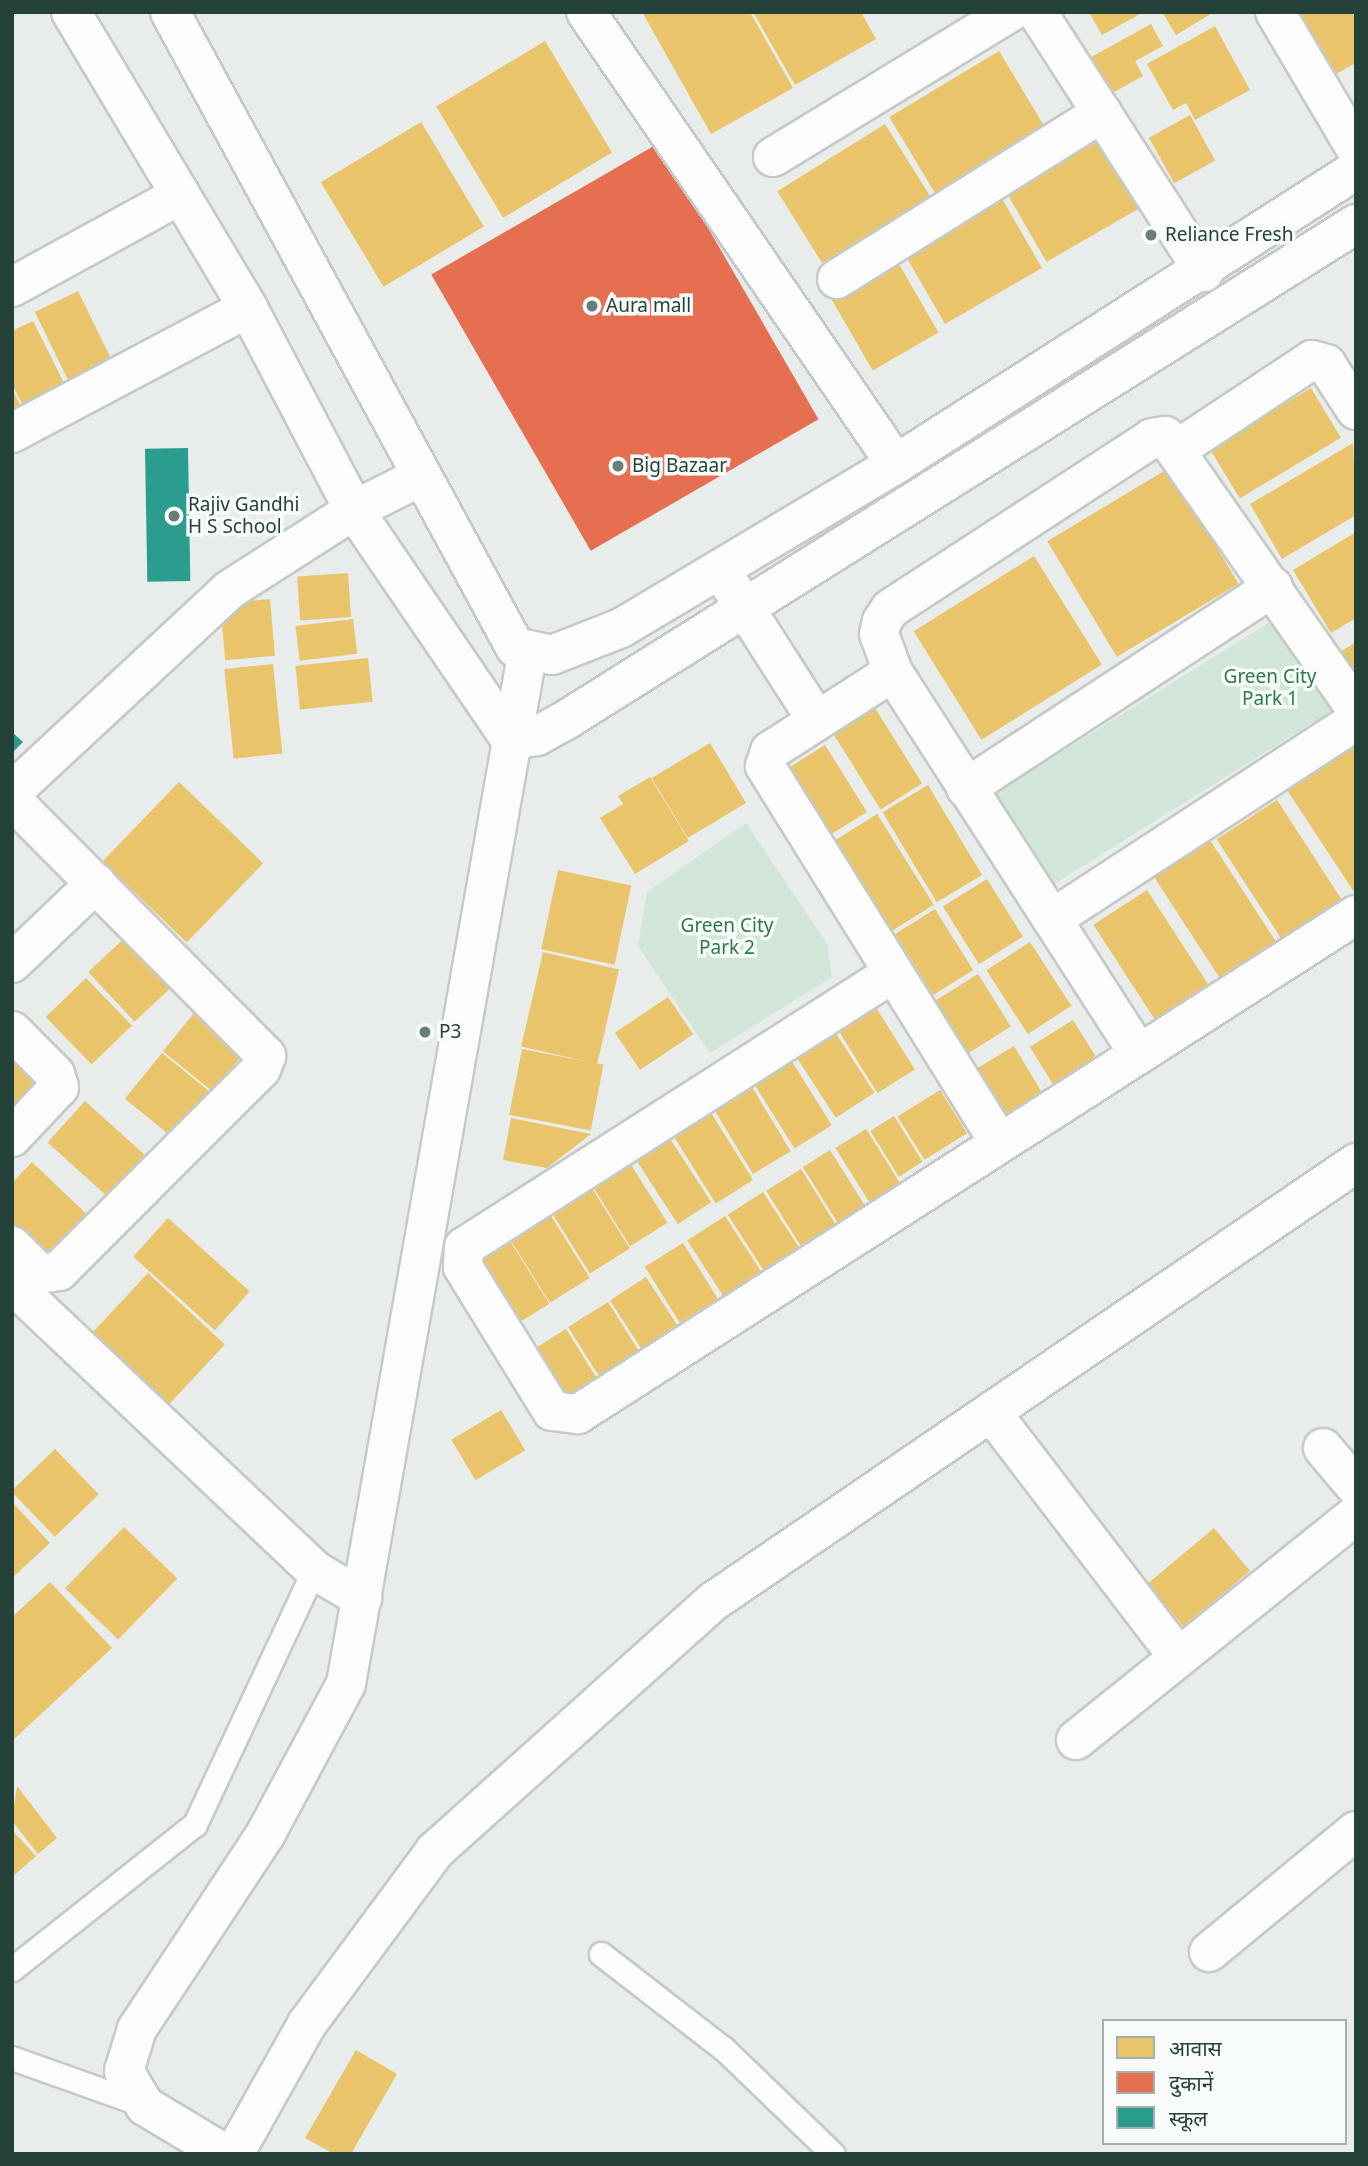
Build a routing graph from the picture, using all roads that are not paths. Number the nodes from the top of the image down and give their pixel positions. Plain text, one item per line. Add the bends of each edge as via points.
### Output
1 (71, 12) edge
2 (170, 12) edge
3 (586, 12) edge
4 (1011, 12) edge
5 (1037, 12) edge
6 (1275, 12) edge
7 (1102, 113) junction
8 (1356, 149) edge
9 (773, 157) dead end
10 (1356, 170) edge
11 (180, 195) junction
12 (1356, 225) edge
13 (1204, 272) junction
14 (837, 279) dead end
15 (12, 287) edge
16 (248, 308) junction
17 (1356, 410) edge
18 (12, 433) edge
19 (1179, 448) junction
20 (896, 464) junction
21 (422, 476) junction
22 (354, 510) junction
23 (720, 569) junction
24 (1273, 587) junction
25 (744, 606) junction
26 (528, 650) junction
27 (893, 672) junction
28 (1356, 709) edge
29 (816, 719) junction
30 (1356, 722) edge
31 (511, 740) junction
32 (966, 788) junction
33 (12, 792) edge
34 (12, 800) edge
35 (96, 883) junction
36 (1356, 915) edge
37 (1052, 919) junction
38 (12, 963) edge
39 (893, 973) junction
40 (12, 1031) edge
41 (1139, 1054) junction
42 (12, 1137) edge
43 (1000, 1143) junction
44 (1356, 1163) edge
45 (12, 1246) edge
46 (12, 1284) edge
47 (991, 1412) junction
48 (1323, 1448) dead end
49 (1356, 1487) edge
50 (1356, 1515) edge
51 (314, 1570) junction
52 (362, 1598) junction
53 (1178, 1657) junction
54 (1076, 1740) dead end
55 (1356, 1831) edge
56 (1209, 1952) dead end
57 (601, 1954) dead end
58 (12, 1969) edge
59 (12, 2058) edge
60 (145, 2106) junction
61 (819, 2149) edge
62 (225, 2154) edge
63 (234, 2154) edge

1 - 11 street
2 - 21 street
3 - 20 street
4 - 9 street
5 - 7 street
6 - 8 street
7 - 13 street
7 - 14 street
10 - 13 street
11 - 15 street
11 - 16 street
12 - 25 street
13 - 20 street
16 - 18 street
16 - 22 street
17 - 19 street via 1326,364 1312,360
19 - 24 street
19 - 27 street via 1165,436 1152,438 890,609 880,634
20 - 23 street
21 - 22 street
21 - 26 street via 515,648
22 - 31 street
22 - 33 street via 202,612
23 - 25 street
23 - 26 street via 574,651
24 - 28 street
24 - 32 street
25 - 29 street
25 - 31 street via 556,725
26 - 31 street
27 - 29 street
27 - 32 street
29 - 39 street via 770,751 767,777
30 - 37 street
31 - 52 street
32 - 37 street
34 - 35 street
35 - 38 street
35 - 45 street via 263,1048 265,1063 59,1271 40,1274
36 - 41 street
37 - 41 street
39 - 43 street
39 - 43 street via 464,1247 463,1267 505,1338 552,1411 578,1414
40 - 42 street via 55,1074 59,1087
41 - 43 street
44 - 47 street
46 - 51 street
47 - 53 street
47 - 63 street via 714,1601 448,1838 307,2024
48 - 49 street
50 - 53 street
51 - 52 street
51 - 58 lane via 195,1824
52 - 60 street via 346,1684 265,1835 137,2029 124,2071
53 - 54 street
55 - 56 street
57 - 61 lane via 724,2049
59 - 60 lane
60 - 62 street

